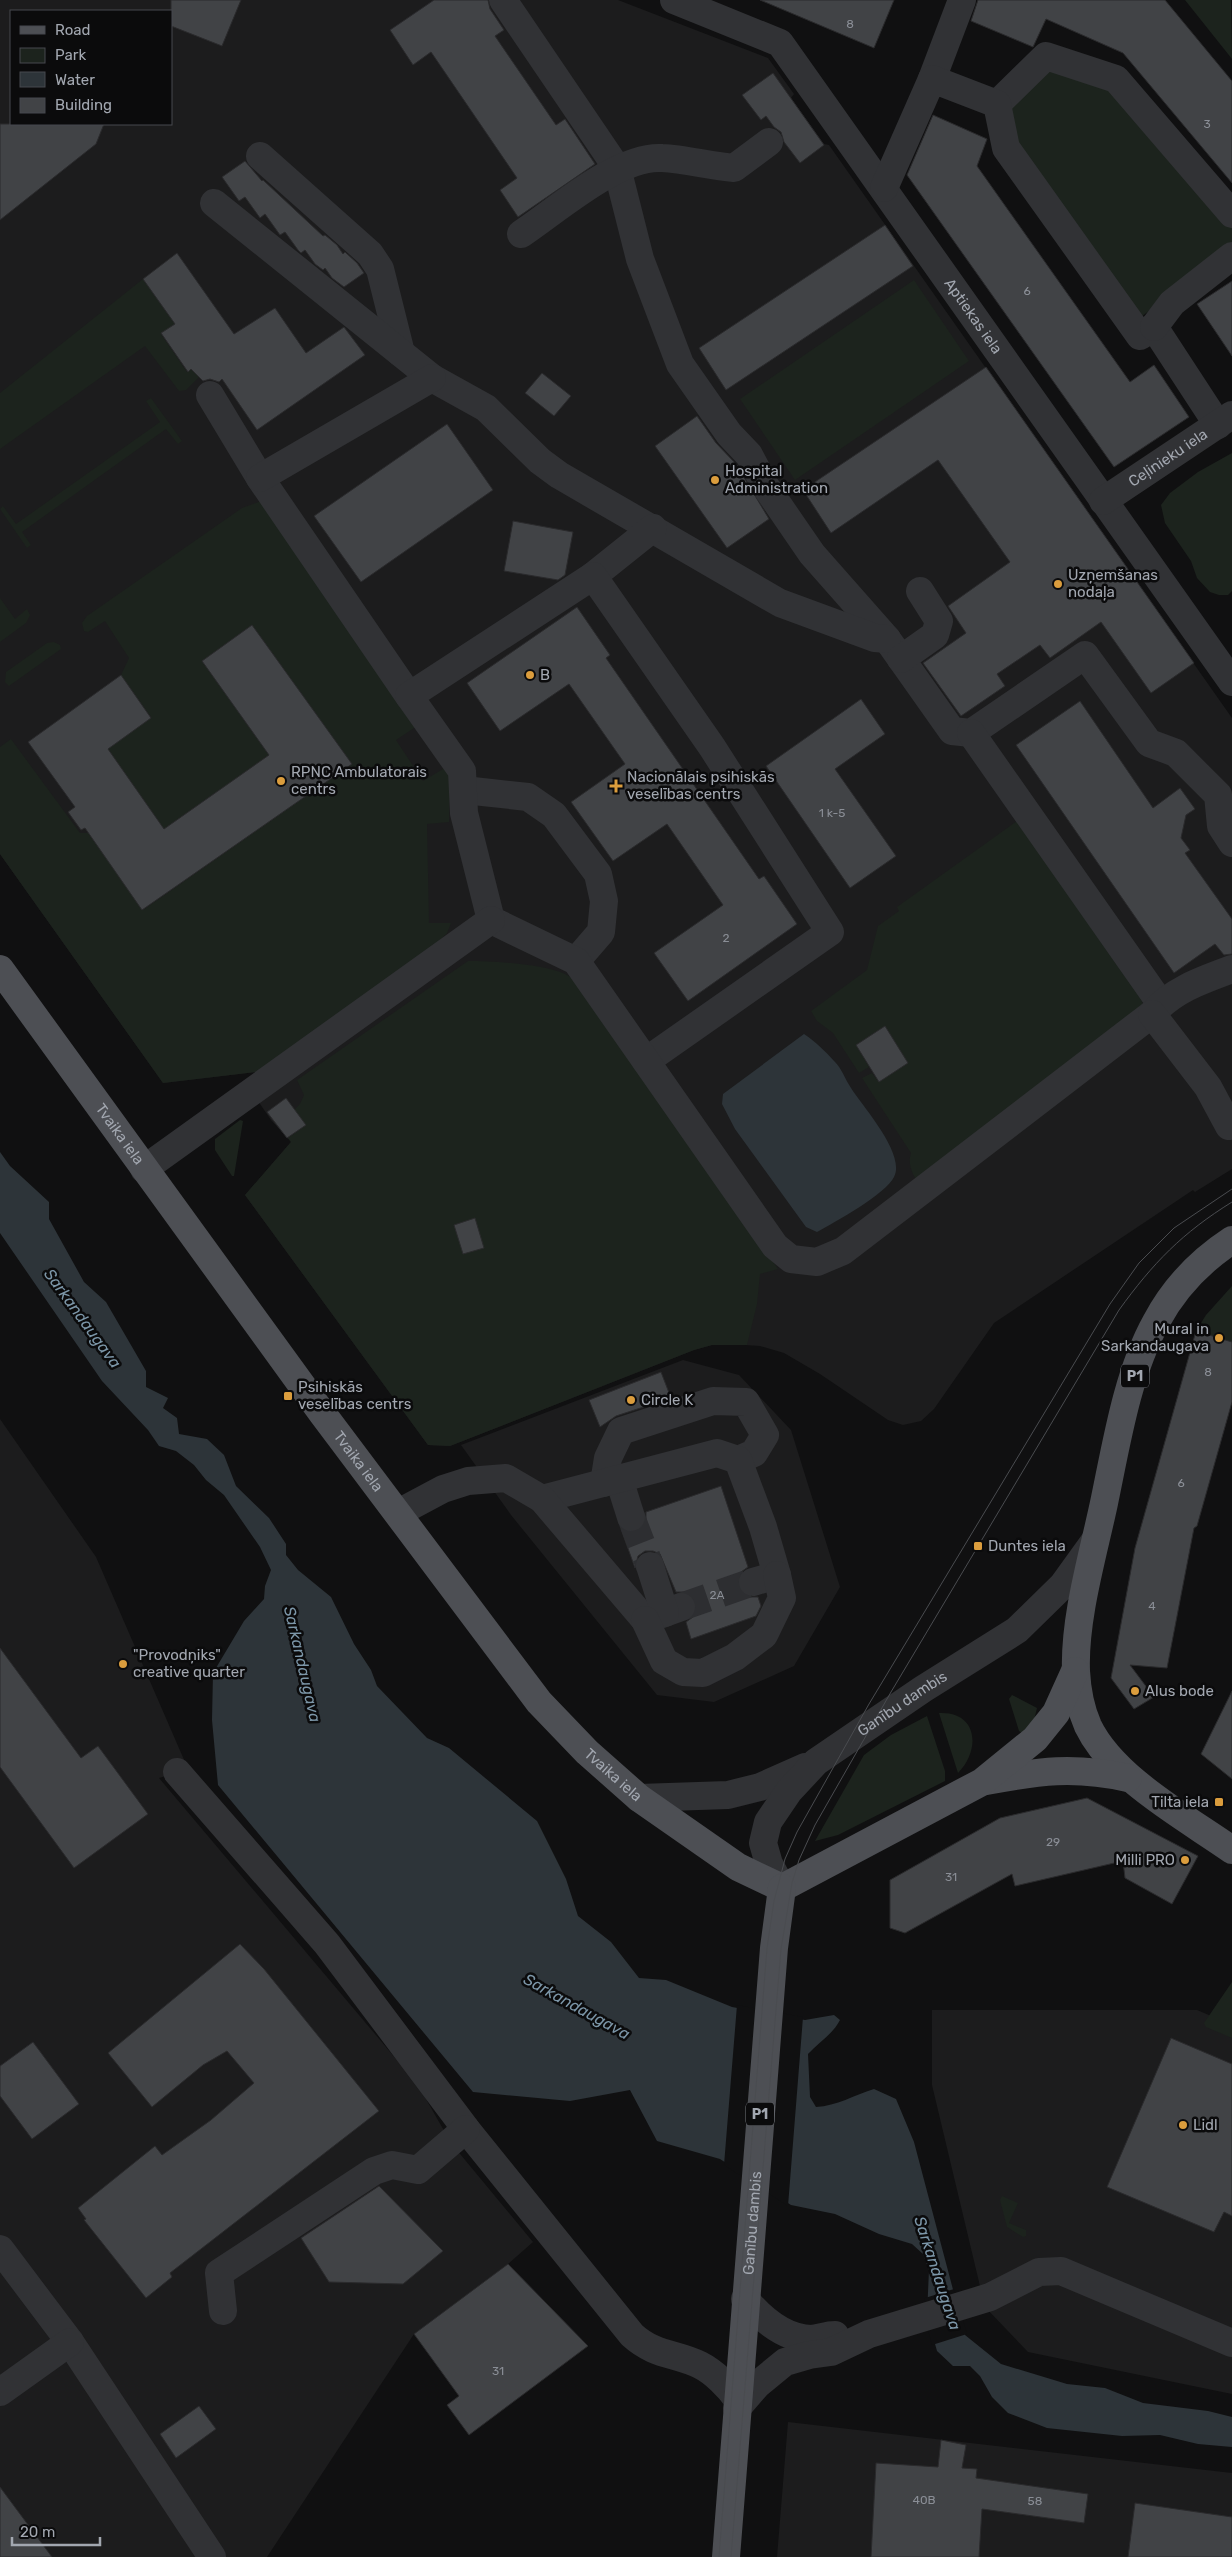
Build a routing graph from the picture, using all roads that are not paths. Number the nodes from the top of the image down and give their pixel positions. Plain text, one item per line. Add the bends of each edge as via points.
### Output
1 (503, 0) edge
2 (674, 0) edge
3 (962, 0) edge
4 (932, 79) junction
5 (997, 104) junction
6 (769, 142) dead end
7 (260, 156) dead end
8 (617, 168) junction
9 (884, 188) junction
10 (214, 203) dead end
11 (1232, 214) edge
12 (522, 234) dead end
13 (1232, 256) edge
14 (1154, 327) junction
15 (401, 353) junction
16 (432, 378) junction
17 (210, 395) dead end
18 (1225, 420) edge
19 (260, 478) junction
20 (1104, 501) junction
21 (653, 528) junction
22 (593, 576) junction
23 (920, 591) dead end
24 (894, 649) junction
25 (1232, 682) edge
26 (409, 696) junction
27 (971, 733) junction
28 (464, 790) junction
29 (1225, 791) edge
30 (1232, 843) edge
31 (490, 920) junction
32 (576, 961) junction
33 (0, 969) edge
34 (1232, 969) edge
35 (1156, 1009) junction
36 (646, 1061) junction
37 (1229, 1126) dead end
38 (144, 1169) junction
39 (1232, 1240) edge
40 (738, 1460) junction
41 (611, 1481) junction
42 (542, 1499) junction
43 (398, 1513) junction
44 (631, 1517) tunnel mouth
45 (1094, 1542) junction
46 (650, 1566) tunnel mouth
47 (664, 1613) junction
48 (1076, 1670) junction
49 (816, 1762) junction
50 (177, 1772) dead end
51 (1128, 1778) junction
52 (982, 1782) junction
53 (639, 1798) junction
54 (1232, 1850) edge
55 (782, 1888) junction
56 (466, 2129) junction
57 (0, 2249) edge
58 (746, 2289) junction
59 (223, 2310) dead end
60 (877, 2332) junction
61 (70, 2342) junction
62 (1232, 2342) edge
63 (0, 2392) edge
64 (737, 2404) junction
65 (212, 2557) edge
66 (726, 2557) edge

1 - 8 street
2 - 9 street, Aptiekas iela via 780,43
3 - 4 street
4 - 5 street
4 - 9 street
5 - 11 street via 1046,56 1116,79
5 - 14 street via 1006,148 1140,336
6 - 8 street via 734,168 661,158 637,160
7 - 15 street via 370,254 380,269
8 - 12 street
8 - 24 street via 640,259 680,364 729,434 749,456 812,554
9 - 20 street, Aptiekas iela
10 - 15 street
13 - 14 street via 1172,303
14 - 18 street
15 - 16 street
16 - 19 street
16 - 21 street via 486,408 540,461 559,475
17 - 19 street
18 - 20 street, Ceļinieku iela
19 - 26 street
20 - 25 street, Aptiekas iela
21 - 22 street
21 - 24 street via 780,603 875,638
22 - 26 street
22 - 36 street via 712,747 830,932
23 - 24 street via 939,621 938,630 935,635
24 - 27 street via 952,731
26 - 28 street via 462,771
27 - 29 street via 1085,655 1149,743 1176,753
27 - 35 street
28 - 31 street via 464,813
28 - 32 street via 528,797 554,815 598,874 604,901 600,932
29 - 30 street via 1221,826
31 - 32 street
31 - 38 street
32 - 36 street
33 - 38 main road, Tvaika iela
34 - 35 street via 1193,983
35 - 36 street via 842,1251 817,1262 791,1259 775,1246
35 - 37 street via 1208,1087
38 - 43 main road, Tvaika iela
39 - 45 main road, P1 via 1176,1288 1155,1323 1122,1419
40 - 41 street via 717,1453
40 - 41 street via 754,1453 765,1435 746,1402 713,1401 621,1431 608,1458
40 - 47 street via 763,1527 765,1578 782,1598 764,1635 735,1657 704,1673 683,1672 664,1661
41 - 42 street
41 - 44 street
42 - 43 street via 506,1478 468,1481 444,1488
42 - 47 street
43 - 53 main road, Tvaika iela via 539,1702 587,1752
45 - 48 main road, P1 via 1081,1616
45 - 49 street, Ganību dambis / P1 via 1063,1585 1016,1630
46 - 47 street
48 - 51 main road via 1080,1705 1098,1746
48 - 52 main road, P1 via 1056,1713 1035,1739
49 - 53 street via 760,1787 728,1795
49 - 55 street, Ganību dambis / P1 via 789,1790 768,1822 763,1843 768,1864
50 - 56 street via 327,1944
51 - 52 main road via 1095,1771 1060,1769
51 - 54 main road
52 - 55 main road, P1
53 - 55 main road, Tvaika iela via 738,1866
55 - 58 main road, Ganību dambis / P1 via 774,1948
56 - 59 street via 418,2170 392,2165 374,2171 219,2272
56 - 64 street via 632,2335 656,2352 700,2365 733,2392
57 - 61 street
58 - 60 street via 767,2320 801,2338
58 - 64 main road, Ganību dambis / P1
60 - 62 street via 976,2302 1039,2272 1061,2271
60 - 64 street via 831,2352 809,2354 785,2362
61 - 63 street
61 - 65 street
64 - 66 main road, Ganību dambis / P1

